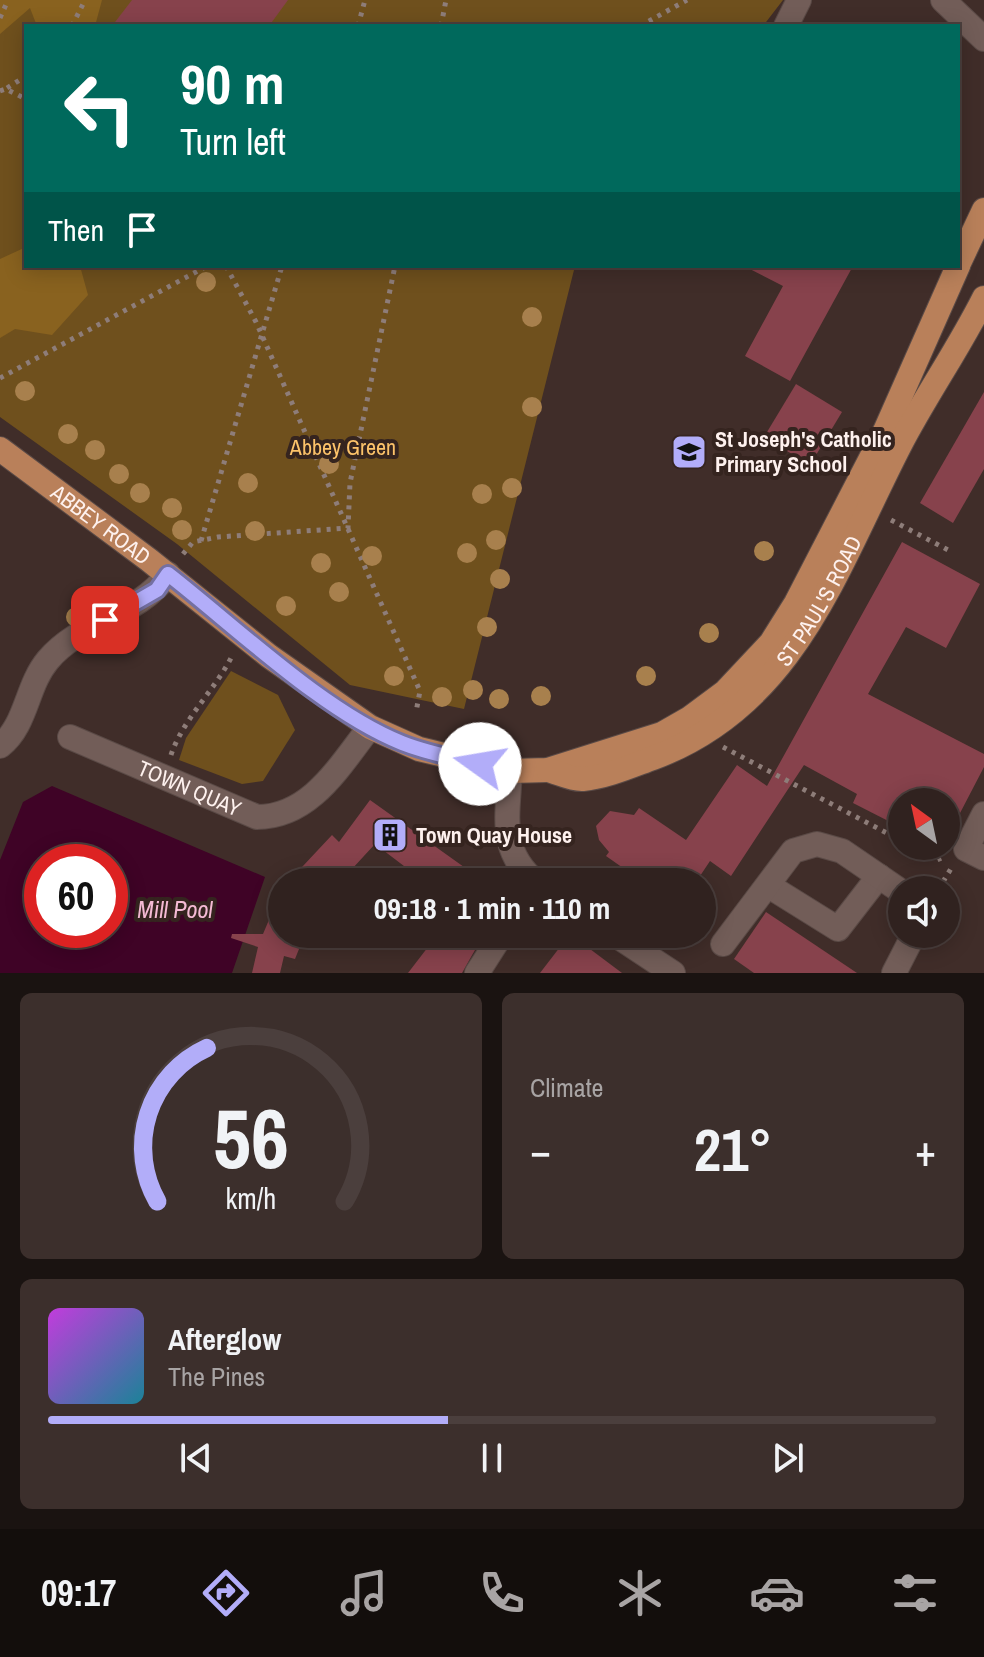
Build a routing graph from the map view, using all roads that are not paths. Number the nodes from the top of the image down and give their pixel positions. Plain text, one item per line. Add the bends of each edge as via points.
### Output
1 (799, 0) edge
2 (943, 0) edge
3 (787, 24) edge
4 (984, 39) edge
5 (984, 210) edge
6 (960, 262) edge
7 (957, 268) edge
8 (984, 298) edge
9 (0, 449) edge
10 (175, 565) junction
11 (370, 727) junction
12 (70, 737) dead end
13 (3, 744) edge
14 (548, 770) junction
15 (510, 771) junction
16 (984, 814) edge
17 (975, 854) edge
18 (520, 868) edge
19 (879, 876) junction
20 (888, 882) edge
21 (769, 886) junction
22 (723, 944) dead end
23 (493, 948) edge
24 (635, 948) edge
25 (907, 948) edge
26 (477, 973) edge
27 (673, 973) edge
28 (894, 973) edge

1 - 3 street
2 - 4 street
5 - 6 main road, ST PAUL'S ROAD
7 - 14 main road, ST PAUL'S ROAD via 885,431 796,603 752,667 714,701 662,734
8 - 14 main road, ST PAUL'S ROAD via 902,441 815,615 768,682 737,711 669,752 581,780
9 - 10 main road, ABBEY ROAD
10 - 11 main road, ABBEY ROAD via 269,656
10 - 13 street via 157,590 78,634 49,659
11 - 12 street, TOWN QUAY via 317,792 275,817 257,817
11 - 15 main road, ABBEY ROAD via 419,749
14 - 15 main road, ST PAUL'S ROAD
15 - 18 street via 509,850
16 - 17 street
19 - 20 street
19 - 21 street via 842,851 817,844 793,851
19 - 21 street via 838,929
21 - 22 street
23 - 26 street
24 - 27 street
25 - 28 street

